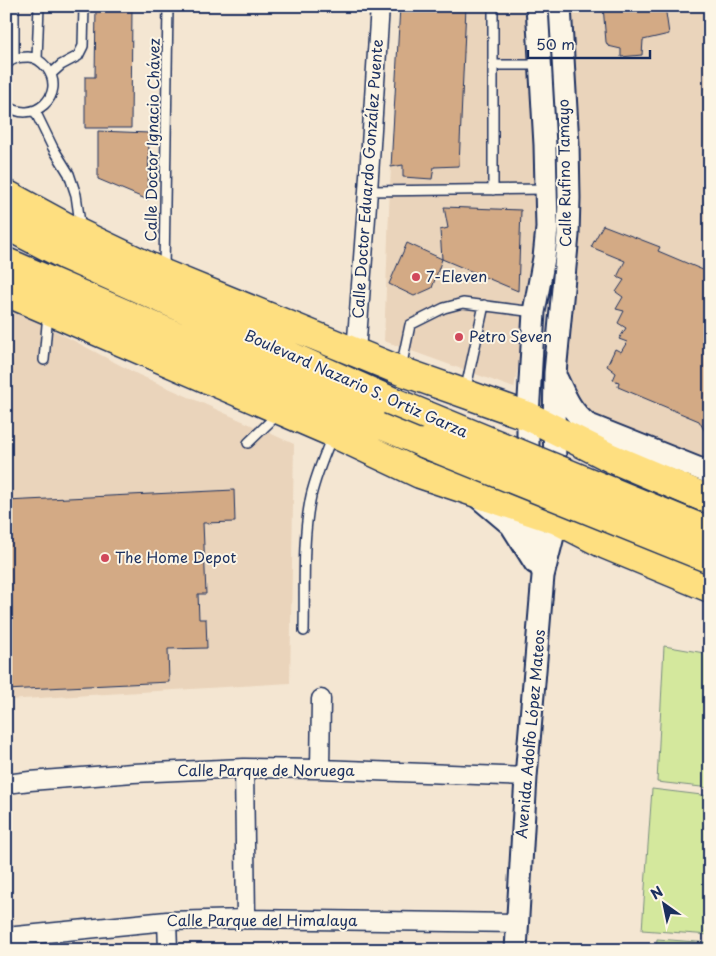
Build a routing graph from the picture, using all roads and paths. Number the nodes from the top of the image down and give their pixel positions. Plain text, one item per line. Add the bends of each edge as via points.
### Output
1 (14, 6) edge
2 (39, 6) edge
3 (84, 6) edge
4 (168, 6) edge
5 (380, 6) edge
6 (493, 6) edge
7 (537, 6) edge
8 (560, 6) edge
9 (37, 60) junction
10 (10, 62) edge
11 (540, 64) junction
12 (493, 65) junction
13 (51, 74) junction
14 (6, 105) edge
15 (35, 111) junction
16 (546, 189) junction
17 (493, 190) junction
18 (368, 192) junction
19 (6, 194) edge
20 (6, 225) edge
21 (82, 235) junction
22 (6, 262) edge
23 (164, 274) junction
24 (6, 292) edge
25 (484, 305) junction
26 (48, 312) junction
27 (534, 312) junction
28 (356, 352) junction
29 (44, 360) dead end
30 (401, 371) junction
31 (554, 373) junction
32 (453, 390) junction
33 (280, 412) junction
34 (528, 416) junction
35 (554, 429) junction
36 (333, 433) junction
37 (248, 443) dead end
38 (640, 471) junction
39 (710, 473) edge
40 (420, 474) junction
41 (472, 492) junction
42 (710, 500) edge
43 (528, 510) junction
44 (557, 520) junction
45 (710, 532) edge
46 (606, 546) junction
47 (710, 559) edge
48 (543, 576) junction
49 (710, 588) edge
50 (304, 631) dead end
51 (322, 699) dead end
52 (244, 768) junction
53 (320, 769) junction
54 (526, 777) junction
55 (6, 784) edge
56 (246, 919) junction
57 (167, 921) junction
58 (518, 924) junction
59 (6, 937) edge
60 (168, 950) edge
61 (516, 950) edge

1 - 10 lane
2 - 9 lane
3 - 13 lane via 83,46 78,56
4 - 23 lane, Calle Doctor Ignacio Chávez
5 - 18 street, Calle Doctor Eduardo González Puente
6 - 12 lane
7 - 11 street, Calle Rufino Tamayo
8 - 31 street, Calle Rufino Tamayo via 569,208
9 - 10 lane via 21,57
9 - 13 lane via 43,62
11 - 12 lane
11 - 16 street, Calle Rufino Tamayo
12 - 17 lane
13 - 15 lane via 54,83 51,95 45,105
14 - 15 lane via 24,113
15 - 21 lane via 69,174
16 - 17 lane
16 - 27 street, Calle Rufino Tamayo via 547,228
17 - 18 lane
18 - 28 street, Calle Doctor Eduardo González Puente
19 - 21 highway
20 - 45 highway, Boulevard Nazario S. Ortiz Garza, bridge via 66,256 389,400
21 - 23 highway
22 - 47 highway, Boulevard Nazario S. Ortiz Garza, bridge via 423,442
23 - 28 highway
24 - 26 highway
25 - 27 lane
25 - 30 lane via 463,303 444,308 410,325
25 - 32 lane
26 - 29 lane
26 - 33 highway
27 - 34 street, Calle Rufino Tamayo
28 - 30 highway
30 - 32 highway
31 - 35 street, Calle Rufino Tamayo
31 - 39 street via 568,405 587,424
32 - 34 highway
32 - 40 highway via 460,421 459,436 450,456 439,467
33 - 36 highway
33 - 37 lane
34 - 35 highway
34 - 43 street, Calle Rufino Tamayo
35 - 38 highway
35 - 44 street, Calle Rufino Tamayo
36 - 40 highway
36 - 50 lane via 310,499 306,529
38 - 42 highway
38 - 46 highway via 625,480 606,509
40 - 41 highway
41 - 43 highway
41 - 48 street via 510,525
43 - 44 highway
43 - 48 street, Calle Rufino Tamayo
44 - 46 highway
44 - 48 street, Avenida Adolfo López Mateos
46 - 49 highway
48 - 54 street, Avenida Adolfo López Mateos
51 - 53 street
52 - 53 street, Calle Parque de Noruega
52 - 55 street, Calle Parque de Noruega
52 - 56 street
53 - 54 street, Calle Parque de Noruega
54 - 58 street, Avenida Adolfo López Mateos
56 - 57 street, Calle Parque del Himalaya
56 - 58 street, Calle Parque del Himalaya
57 - 59 street, Calle Parque del Himalaya
57 - 60 street
58 - 61 street, Avenida Adolfo López Mateos

